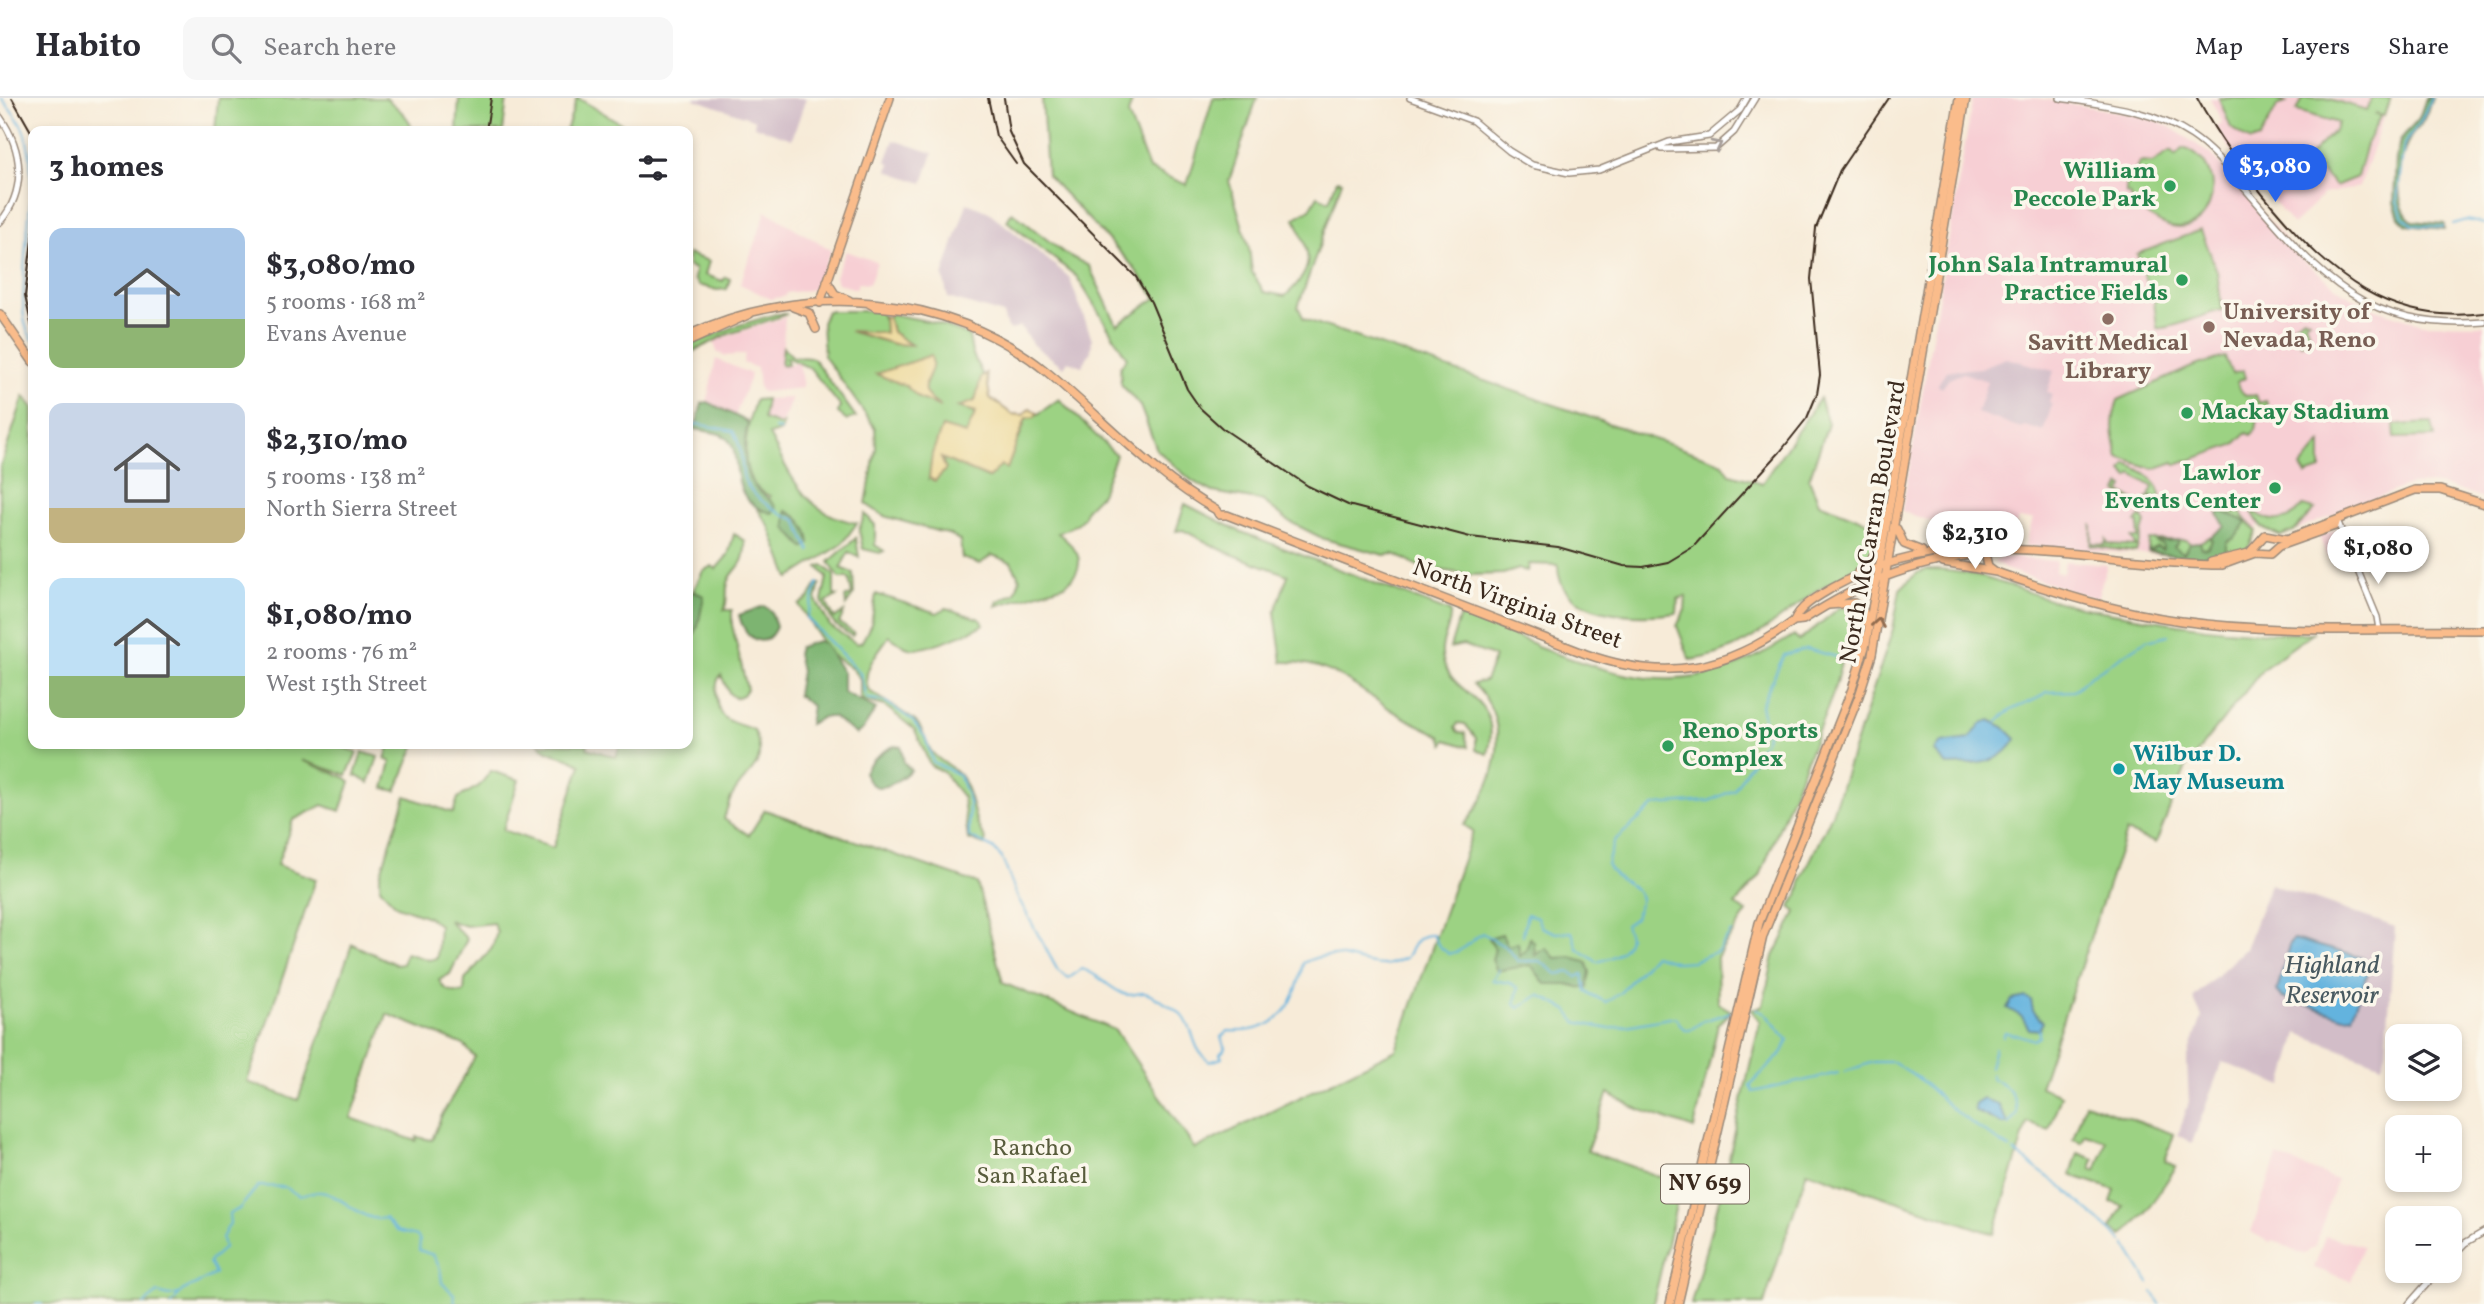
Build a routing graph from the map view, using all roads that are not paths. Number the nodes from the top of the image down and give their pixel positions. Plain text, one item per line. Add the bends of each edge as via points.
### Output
1 (890, 98) edge
2 (1410, 98) edge
3 (1747, 98) edge
4 (1755, 98) edge
5 (1957, 98) edge
6 (1966, 98) edge
7 (2060, 98) edge
8 (0, 117) edge
9 (1658, 149) junction
10 (0, 222) edge
11 (827, 281) junction
12 (855, 302) junction
13 (820, 303) junction
14 (789, 306) junction
15 (0, 314) edge
16 (750, 314) junction
17 (2484, 322) edge
18 (817, 329) dead end
19 (693, 333) edge
20 (693, 340) edge
21 (28, 355) edge
22 (2484, 504) edge
23 (1892, 517) junction
24 (2337, 520) junction
25 (1979, 534) dead end
26 (1890, 535) junction
27 (2274, 538) junction
28 (2258, 544) junction
29 (1984, 549) junction
30 (2276, 549) junction
31 (1931, 551) junction
32 (2013, 551) junction
33 (2263, 553) junction
34 (1889, 562) junction
35 (1931, 562) junction
36 (2210, 563) junction
37 (1880, 566) junction
38 (1996, 572) junction
39 (1887, 574) junction
40 (1877, 578) junction
41 (1848, 579) junction
42 (1822, 607) junction
43 (1794, 621) junction
44 (2379, 629) junction
45 (2484, 630) edge
46 (1866, 644) junction
47 (1785, 867) junction
48 (2484, 1232) edge
49 (2462, 1246) edge
50 (2428, 1283) edge
51 (1677, 1290) junction
52 (1671, 1304) edge
53 (1678, 1304) edge
54 (2409, 1304) edge

1 - 11 main road
2 - 9 street via 1473,121 1517,156 1550,171 1599,170
3 - 9 street via 1740,110 1709,136 1669,142
9 -> 4 street via 1716,148 1734,132
5 - 23 main road, North McCarran Boulevard / NV 659
6 - 23 main road, North McCarran Boulevard / NV 659
7 - 17 street via 2148,116 2190,135 2214,155 2311,265 2358,299 2424,321
8 - 10 street via 13,141 20,177 15,199
11 - 12 main road via 835,294
11 - 13 main road
12 - 13 main road, North Virginia Street
12 - 43 main road, North Virginia Street via 919,311 976,330 1026,357 1168,478 1216,510 1586,654 1625,666 1667,669 1720,663 1759,646
13 - 14 main road, North Virginia Street
14 - 16 main road, North Virginia Street
14 - 18 main road via 809,313
15 - 21 main road
16 - 19 main road, North Virginia Street
16 - 20 main road, North Virginia Street
22 - 24 main road via 2440,490 2420,489
23 - 26 main road, North McCarran Boulevard / NV 659
23 - 26 main road
24 - 27 main road via 2287,539
24 - 30 main road via 2335,526
24 - 44 street
25 - 32 main road
26 - 31 main road via 1912,549
26 - 34 main road, North McCarran Boulevard / NV 659
26 - 37 main road, North McCarran Boulevard / NV 659
26 - 41 main road via 1871,560
27 - 28 main road via 2265,535
27 - 30 main road
28 - 33 main road
28 - 36 main road, North Virginia Street via 2249,553
29 - 31 main road, North Virginia Street
29 - 32 main road, North Virginia Street
29 - 35 main road, North Virginia Street
29 - 38 main road via 1988,566
30 - 33 main road
31 - 34 main road, North Virginia Street
32 - 36 main road, North Virginia Street
33 - 36 main road, North Virginia Street via 2229,564
34 - 37 main road, North Virginia Street
34 - 39 main road, North McCarran Boulevard / NV 659
35 - 38 main road
35 - 39 main road, North Virginia Street
37 - 40 main road, North McCarran Boulevard / NV 659
37 - 41 main road, North Virginia Street
38 - 44 main road via 2106,607 2182,622
39 - 40 main road, North Virginia Street
47 -> 39 main road, North McCarran Boulevard / NV 659 via 1866,676
40 - 42 main road, North Virginia Street
40 - 46 main road, North McCarran Boulevard / NV 659
41 - 43 main road, North Virginia Street via 1799,611
42 - 43 main road, North Virginia Street
42 - 46 main road via 1844,601 1857,605 1866,617
44 - 45 main road
46 - 47 main road, North McCarran Boulevard / NV 659
47 - 51 main road, North McCarran Boulevard / NV 659 via 1759,923
48 - 49 street
50 - 54 street
51 - 52 main road, North McCarran Boulevard / NV 659
51 - 53 main road, North McCarran Boulevard / NV 659

